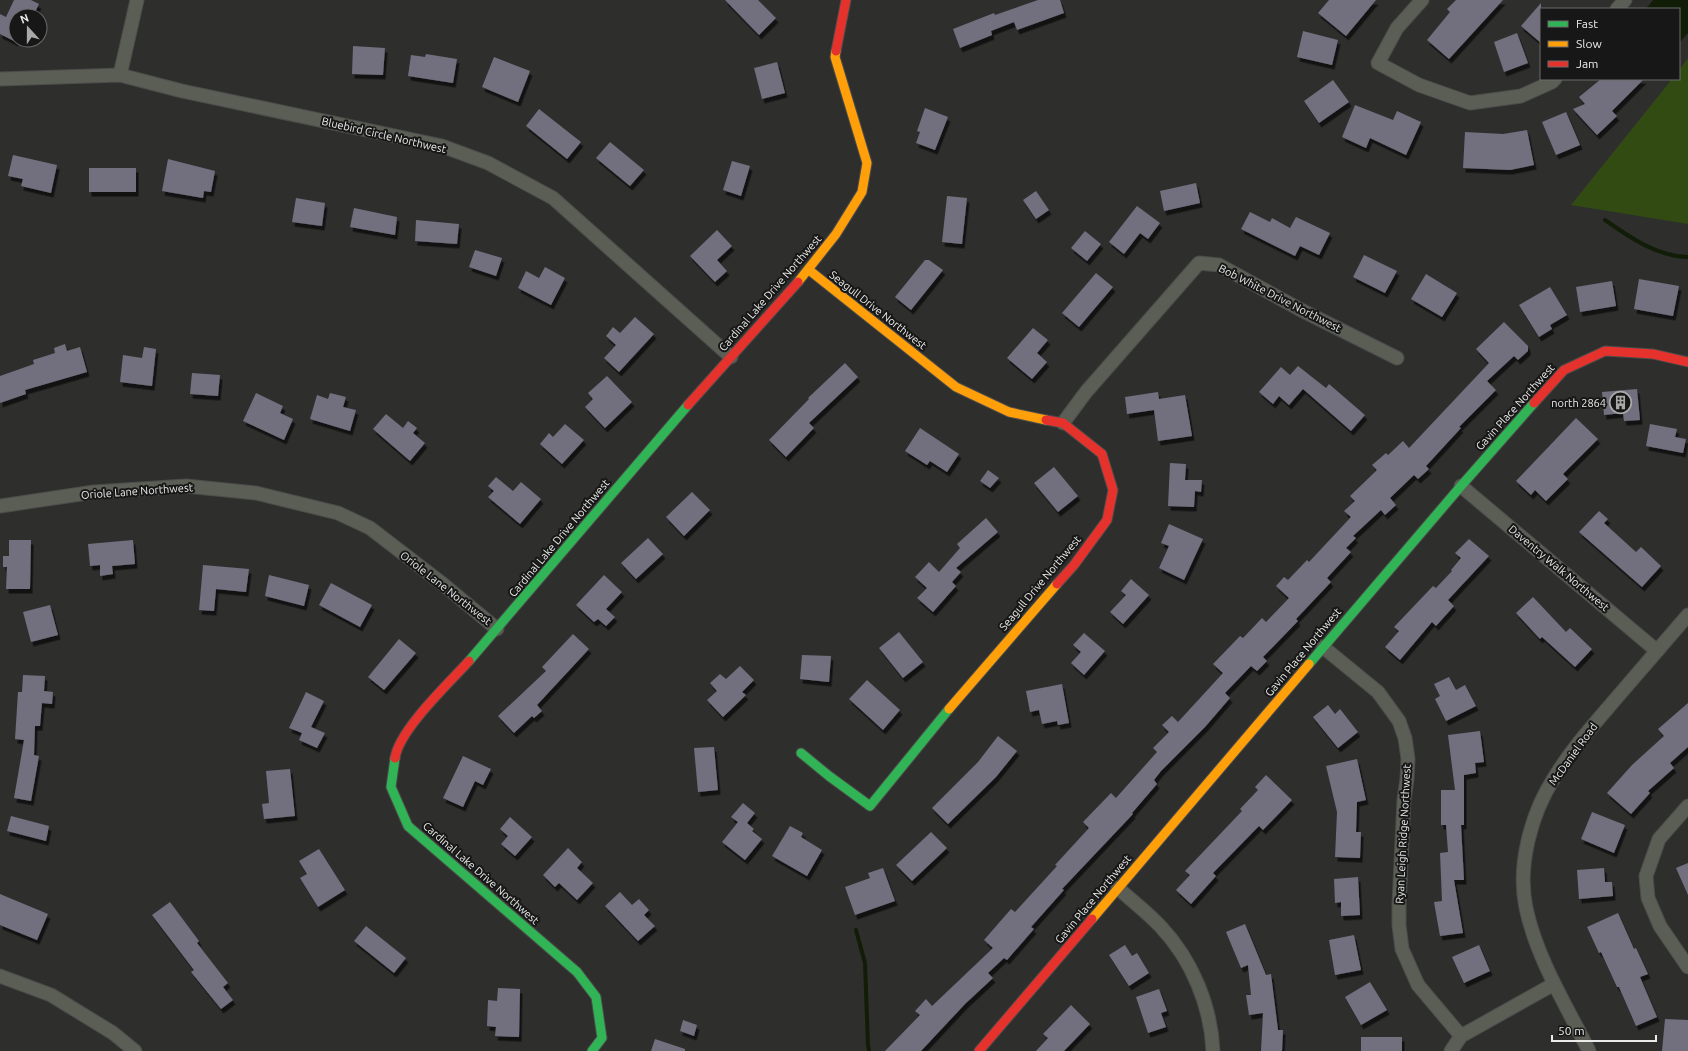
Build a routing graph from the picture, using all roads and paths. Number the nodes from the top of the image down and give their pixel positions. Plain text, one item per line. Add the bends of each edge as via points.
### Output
1 (137, 0) edge
2 (846, 0) edge
3 (1422, 0) edge
4 (1625, 0) edge
5 (1618, 8) edge
6 (120, 75) junction
7 (0, 79) edge
8 (1554, 80) edge
9 (809, 270) junction
10 (731, 357) junction
11 (1397, 358) dead end
12 (1688, 362) edge
13 (1063, 423) junction
14 (1461, 486) junction
15 (0, 506) edge
16 (1688, 615) edge
17 (498, 629) junction
18 (1323, 647) junction
19 (1657, 651) junction
20 (801, 753) dead end
21 (1687, 809) edge
22 (1118, 888) junction
23 (1688, 967) edge
24 (0, 976) edge
25 (1554, 984) junction
26 (1461, 1036) junction
27 (135, 1051) edge
28 (592, 1051) edge
29 (979, 1051) edge
30 (1213, 1051) edge
31 (1451, 1051) edge
32 (1590, 1051) edge

1 - 6 street
2 - 9 street, Cardinal Lake Drive Northwest via 835,57 867,163 862,192 836,234
3 - 8 street via 1398,28 1378,63 1419,84 1470,103 1521,96
4 - 5 street
6 - 7 street, Bluebird Circle Northwest
6 - 10 street, Bluebird Circle Northwest via 182,91 442,146 488,163 553,198
9 - 10 street, Cardinal Lake Drive Northwest
9 - 13 street, Seagull Drive Northwest via 956,387 1008,412
10 - 17 street, Cardinal Lake Drive Northwest
11 - 13 street, Bob White Drive Northwest via 1219,265 1198,263 1086,392
12 - 14 street, Gavin Place Northwest via 1653,354 1605,351 1564,370
13 - 20 street, Seagull Drive Northwest via 1102,454 1113,490 1107,520 1074,565 980,672 870,806
14 - 18 street, Gavin Place Northwest
14 - 19 street, Daventry Walk Northwest
15 - 17 street, Oriole Lane Northwest via 94,492 186,486 256,493 338,513 370,528
16 - 19 street, McDaniel Road
17 - 28 street, Cardinal Lake Drive Northwest via 413,723 396,751 392,787 408,826 577,972 596,997 602,1038
18 - 22 street, Gavin Place Northwest
18 - 26 street, Ryan Leigh Ridge Northwest via 1378,692 1399,721 1408,759 1399,904 1402,949 1418,985
19 - 25 street, McDaniel Road via 1580,740 1553,779 1532,823 1524,861 1523,888 1534,938
21 - 23 street via 1659,839 1646,876 1648,898 1660,926
22 - 29 street, Gavin Place Northwest
22 - 30 street via 1161,927 1185,960 1204,998
24 - 27 street via 51,995 113,1033
25 - 26 street
25 - 32 street, McDaniel Road
26 - 31 street

